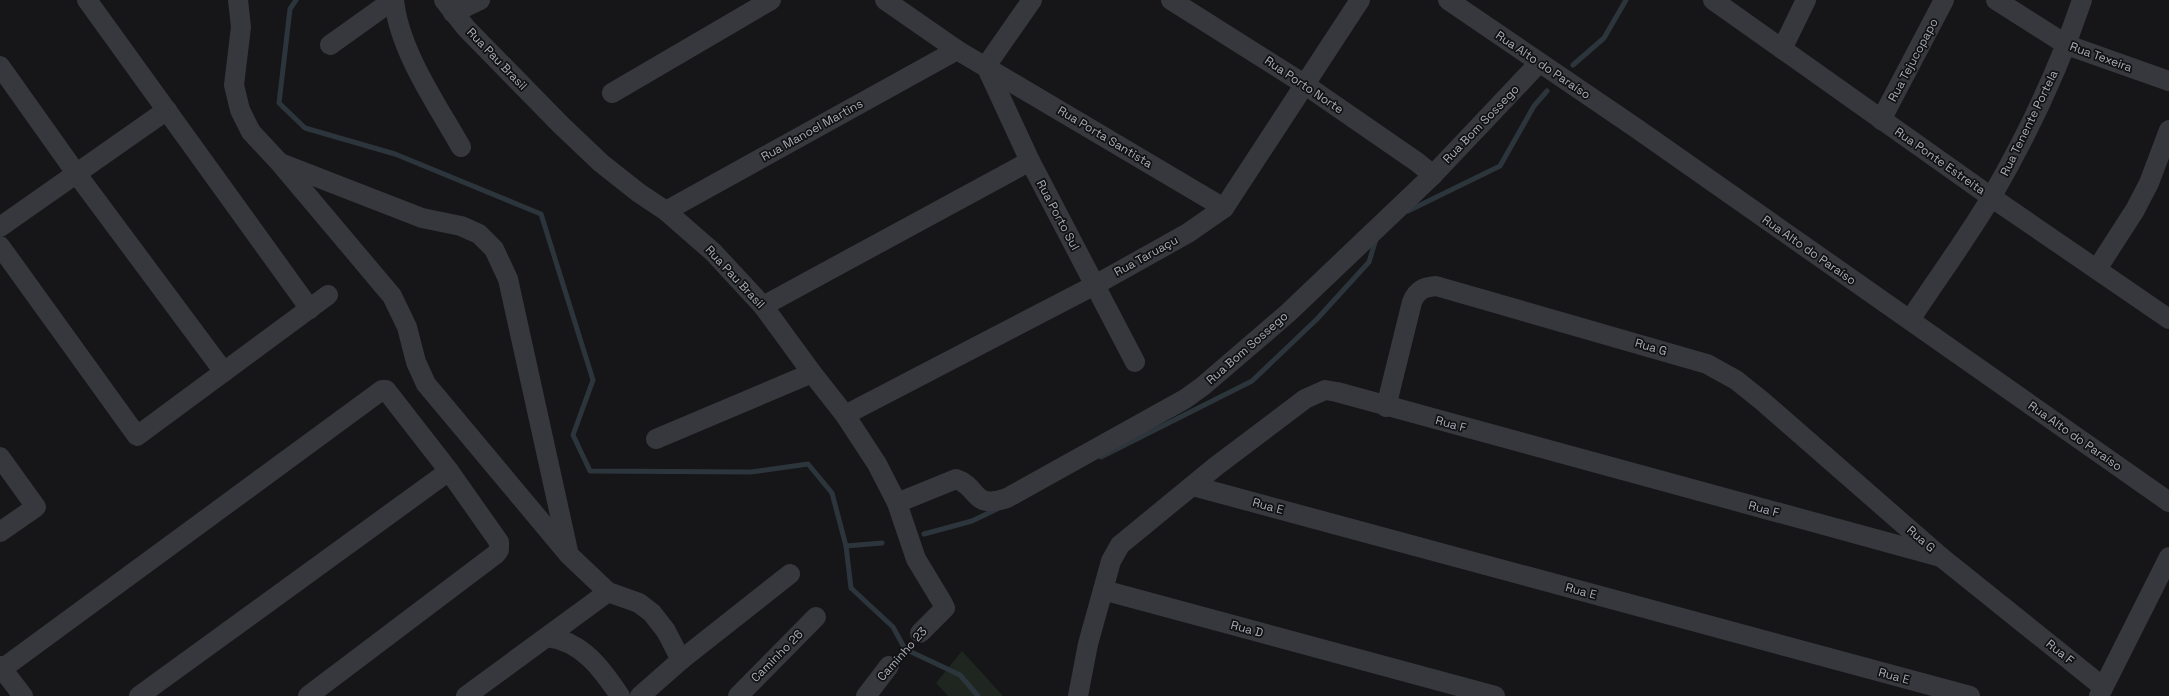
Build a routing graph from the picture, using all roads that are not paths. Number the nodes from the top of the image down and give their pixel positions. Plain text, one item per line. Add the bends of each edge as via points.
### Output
1 (86, 0) edge
2 (238, 0) edge
3 (394, 0) edge
4 (480, 0) edge
5 (771, 0) edge
6 (885, 0) edge
7 (1032, 0) edge
8 (1171, 0) edge
9 (1360, 0) edge
10 (1448, 0) edge
11 (1713, 0) edge
12 (1806, 0) edge
13 (1944, 0) edge
14 (1996, 0) edge
15 (2082, 0) edge
16 (448, 6) edge
17 (330, 45) dead end
18 (2067, 45) junction
19 (1782, 49) junction
20 (957, 50) junction
21 (1539, 63) junction
22 (0, 66) edge
23 (986, 66) junction
24 (2169, 81) edge
25 (1304, 84) junction
26 (612, 94) dead end
27 (167, 110) junction
28 (1881, 120) junction
29 (2169, 130) edge
30 (460, 147) dead end
31 (1030, 161) junction
32 (280, 163) junction
33 (76, 173) junction
34 (1433, 175) junction
35 (1991, 197) junction
36 (1224, 208) junction
37 (666, 211) junction
38 (0, 227) edge
39 (0, 246) edge
40 (2097, 269) junction
41 (1095, 285) junction
42 (328, 295) dead end
43 (762, 306) junction
44 (310, 309) junction
45 (2169, 319) edge
46 (1910, 320) junction
47 (1135, 362) dead end
48 (224, 372) junction
49 (812, 373) junction
50 (1386, 407) junction
51 (845, 415) junction
52 (656, 439) dead end
53 (0, 457) edge
54 (449, 471) junction
55 (1193, 486) junction
56 (2169, 502) edge
57 (896, 503) junction
58 (0, 532) edge
59 (569, 555) junction
60 (1941, 557) junction
61 (2169, 557) edge
62 (790, 574) dead end
63 (1103, 590) junction
64 (608, 592) junction
65 (939, 614) joint
66 (816, 617) dead end
67 (920, 633) road end
68 (547, 637) junction
69 (681, 660) junction
70 (889, 666) road end
71 (1, 668) edge
72 (2101, 691) edge
73 (23, 696) edge
74 (139, 696) edge
75 (308, 696) edge
76 (466, 696) edge
77 (620, 696) edge
78 (640, 696) edge
79 (738, 696) edge
80 (866, 696) edge
81 (1078, 696) edge
82 (1495, 696) edge
83 (1970, 696) edge

1 - 27 street
2 - 32 street via 240,27 234,85 237,99 251,132
3 - 17 street
3 - 30 street via 396,19 412,58
4 - 16 street
5 - 26 street
6 - 20 street, Rua Porta Santista
7 - 23 street
8 - 25 street, Rua Porto Norte
9 - 25 street, Rua Taruaçu
10 - 21 street, Rua Alto do Paraíso
11 - 19 street, Rua Ponte Estreita
12 - 19 street
13 - 28 street, Rua Tejucopapo
14 - 18 street, Rua Texeira
15 - 18 street, Rua Tenente Portela
16 - 37 street, Rua Pau Brasil via 561,125 601,163
18 - 24 street, Rua Texeira
18 - 35 street, Rua Tenente Portela via 2019,149
19 - 28 street, Rua Ponte Estreita
20 - 23 street, Rua Porta Santista
20 - 37 street, Rua Manoel Martins
21 - 34 street, Rua Bom Sossego
21 - 46 street, Rua Alto do Paraíso via 1643,132
22 - 33 street
23 - 31 street, Rua Porto Sul
23 - 36 street, Rua Porta Santista
25 - 34 street, Rua Porto Norte
25 - 36 street, Rua Taruaçu
27 - 33 street
27 - 44 street
28 - 35 street, Rua Ponte Estreita
29 - 40 street via 2149,183
31 - 41 street, Rua Porto Sul
31 - 43 street
32 - 59 street via 392,296 407,327 418,368 426,384
32 - 59 street via 422,218 461,226 479,234 494,249 508,279
33 - 38 street
33 - 48 street
34 - 57 street, Rua Bom Sossego via 1288,313 1204,386 1185,399 1007,498 993,502 982,501 956,479
35 - 40 street, Rua Ponte Estreita
35 - 46 street, Rua Tenente Portela
36 - 41 street, Rua Taruaçu via 1188,233
37 - 43 street, Rua Pau Brasil via 713,252
39 - 48 street via 137,436
40 - 45 street, Rua Ponte Estreita
41 - 47 street, Rua Porto Sul
41 - 51 street, Rua Taruaçu
42 - 44 street
43 - 49 street, Rua Pau Brasil
44 - 48 street
46 - 56 street, Rua Alto do Paraíso
49 - 51 street, Rua Pau Brasil
49 - 52 street
50 - 55 street via 1337,392 1325,390 1315,393 1305,398
50 - 60 street, Rua F
50 - 60 street, Rua G via 1412,302 1418,292 1427,286 1436,286 1668,352 1707,364 1723,372 1761,400
51 - 57 street, Rua Pau Brasil via 877,464
53 - 58 street via 36,507
54 - 71 street via 389,392 384,390
54 - 74 street
54 - 75 street via 499,542 499,550
55 - 63 street via 1120,544 1111,561
55 - 83 street, Rua E
57 - 65 street, Rua Pau Brasil via 916,559 945,608
59 - 64 street
60 - 72 street, Rua F
61 - 72 street
62 - 69 street
63 - 81 street via 1088,644
63 - 82 street, Rua D
64 - 68 street
64 - 69 street via 639,602 652,613 666,631
65 - 67 street, Caminho 23
66 - 79 street, Caminho 26
68 - 76 street
68 - 77 street via 561,639 583,651 599,667
69 - 78 street
70 - 80 street, Caminho 23
71 - 73 street

